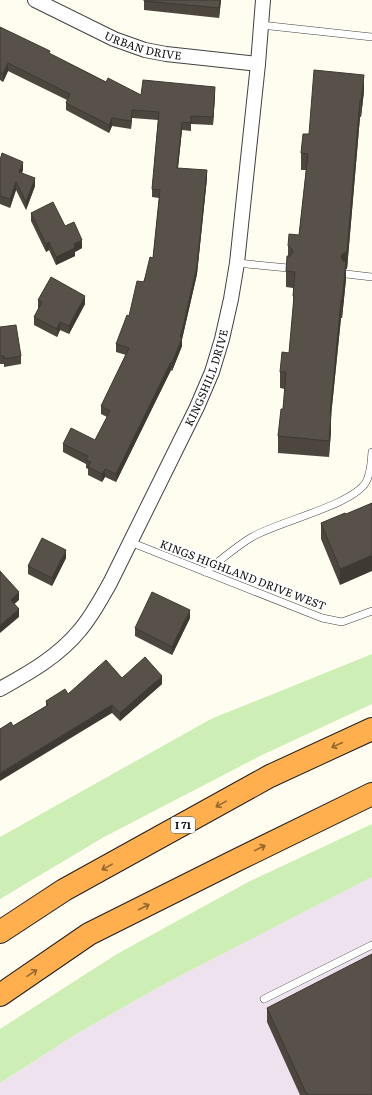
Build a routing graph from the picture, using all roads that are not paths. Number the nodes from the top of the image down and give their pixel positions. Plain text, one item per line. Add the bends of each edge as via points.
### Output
1 (35, 0) edge
2 (263, 0) edge
3 (261, 25) junction
4 (372, 37) edge
5 (258, 64) junction
6 (237, 263) junction
7 (288, 268) edge
8 (346, 274) edge
9 (372, 276) edge
10 (372, 452) edge
11 (130, 542) junction
12 (205, 572) junction
13 (372, 611) edge
14 (0, 689) edge
15 (372, 729) edge
16 (372, 794) edge
17 (0, 932) edge
18 (372, 945) edge
19 (0, 995) edge
20 (264, 999) dead end

1 - 5 street, URBAN DRIVE via 114,39 145,50
2 - 3 street, KINGSHILL DRIVE
3 - 4 lane
3 - 5 street, KINGSHILL DRIVE
5 - 6 street, KINGSHILL DRIVE
6 - 7 lane
6 - 11 street, KINGSHILL DRIVE via 232,299 212,372
8 - 9 lane
10 - 12 lane via 366,482 354,494 251,537
11 - 12 lane, KINGS HIGHLAND DRIVE WEST
11 - 14 street, KINGSHILL DRIVE via 96,608 80,631 45,662
12 - 13 lane, KINGS HIGHLAND DRIVE WEST via 322,618 342,622
15 -> 17 highway, I 71 via 270,776 64,890
19 -> 16 highway via 89,934
18 - 20 lane

